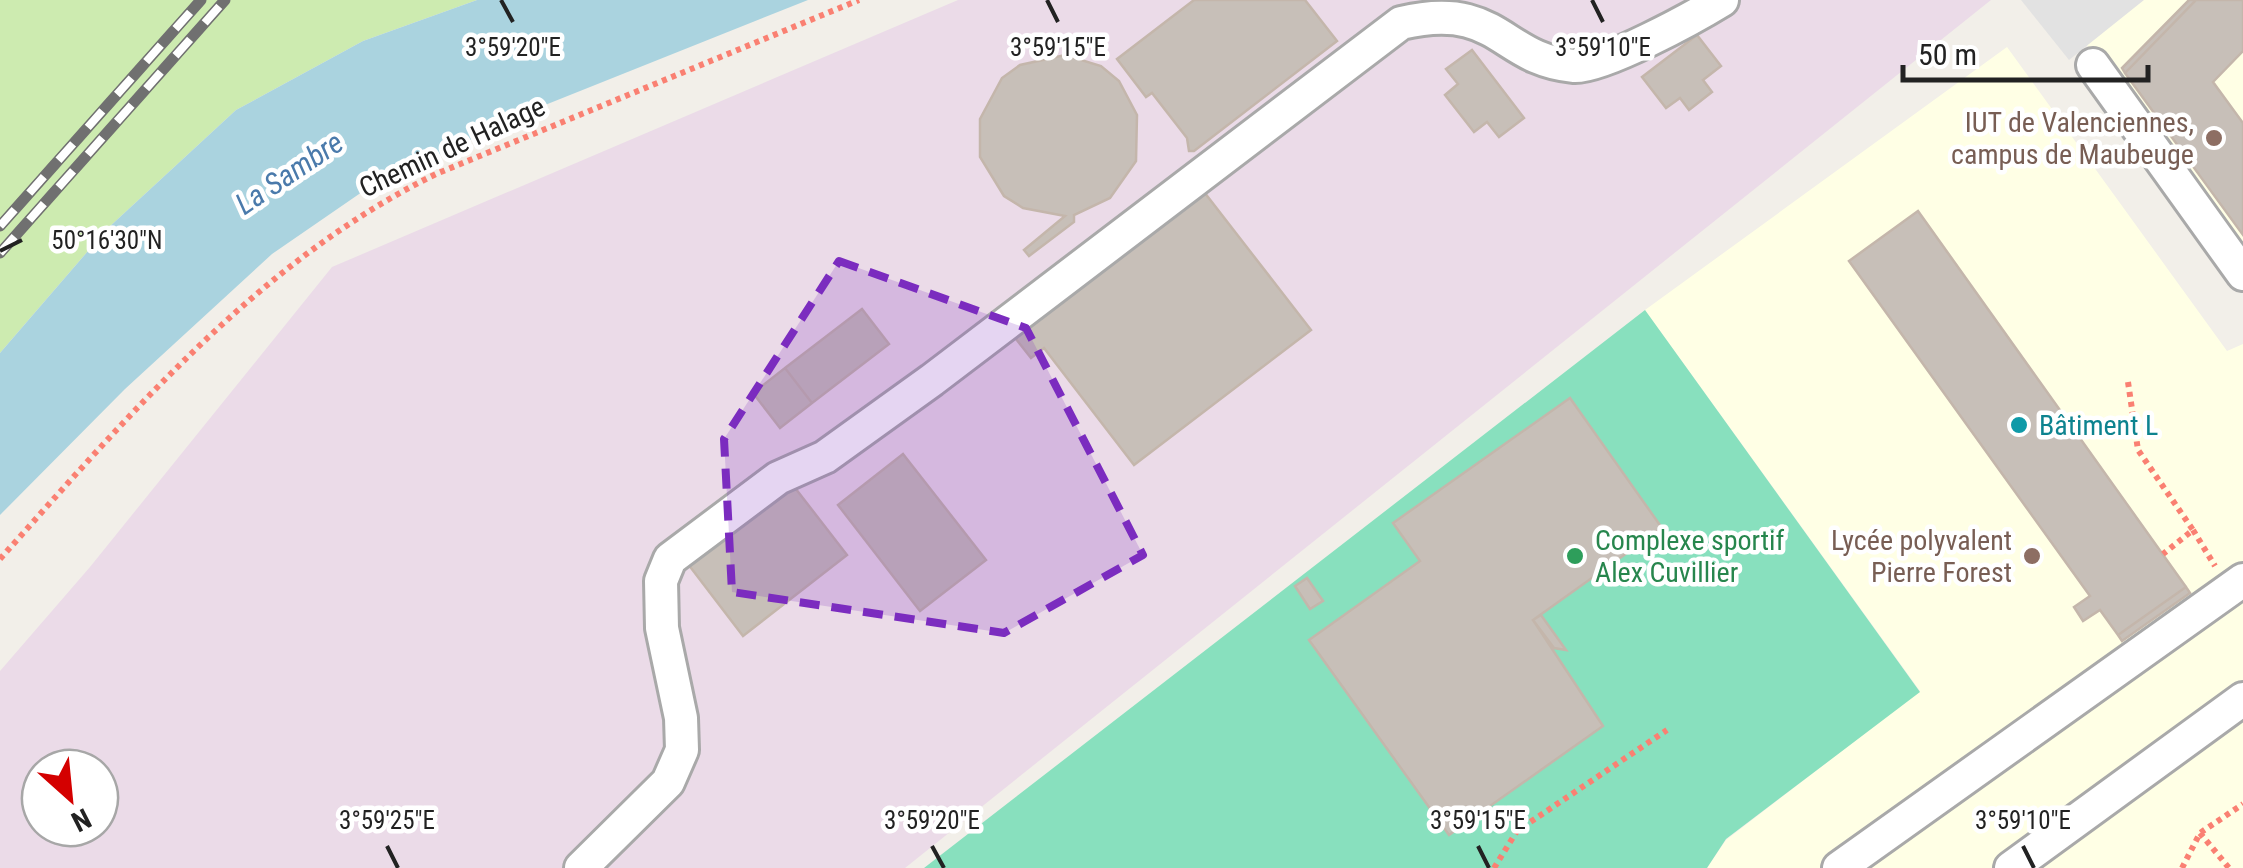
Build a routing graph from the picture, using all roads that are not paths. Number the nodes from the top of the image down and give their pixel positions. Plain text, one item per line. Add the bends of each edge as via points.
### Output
1 (1722, 0) edge
2 (2093, 65) dead end
3 (2243, 274) edge
4 (2243, 580) edge
5 (2243, 700) edge
6 (582, 868) edge
7 (1839, 868) edge
8 (2011, 868) edge

1 - 6 lane via 1625,50 1576,66 1544,54 1484,13 1432,7 917,391 692,539 670,559 661,581 682,750 668,782
2 - 3 lane
4 - 7 lane
5 - 8 lane

